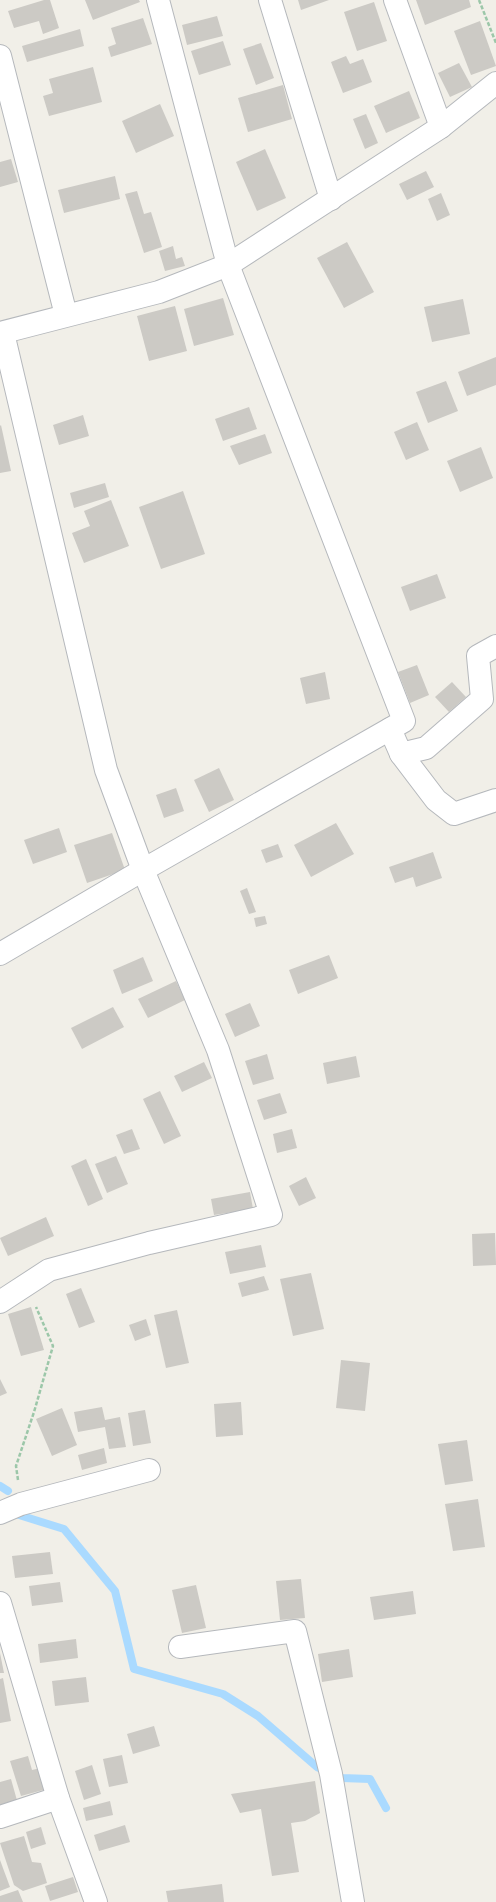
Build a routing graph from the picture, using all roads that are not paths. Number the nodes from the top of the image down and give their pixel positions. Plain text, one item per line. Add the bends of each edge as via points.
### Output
1 (158, 0) edge
2 (270, 0) edge
3 (395, 0) edge
4 (0, 56) edge
5 (496, 83) edge
6 (441, 128) junction
7 (331, 199) junction
8 (228, 265) junction
9 (66, 315) junction
10 (1, 333) edge
11 (496, 646) edge
12 (390, 730) junction
13 (401, 754) junction
14 (496, 800) edge
15 (143, 870) junction
16 (0, 954) edge
17 (0, 1302) edge
18 (149, 1470) dead end
19 (0, 1513) edge
20 (0, 1603) edge
21 (180, 1647) dead end
22 (58, 1798) junction
23 (0, 1817) edge
24 (96, 1902) edge
25 (353, 1902) edge

1 - 8 street
2 - 7 street
3 - 6 street
4 - 9 street
5 - 6 street
6 - 7 street
7 - 8 street
8 - 9 street via 159,292
8 - 12 street via 404,721
9 - 10 street
10 - 15 street via 106,770
11 - 13 street via 478,656 482,699 426,748
12 - 13 street
12 - 15 street
13 - 14 street via 436,800 454,814
15 - 16 street
15 - 17 street via 218,1050 271,1215 149,1243 49,1270
18 - 19 street via 21,1504
20 - 22 street
21 - 25 street via 295,1631 331,1774
22 - 23 street
22 - 24 street

